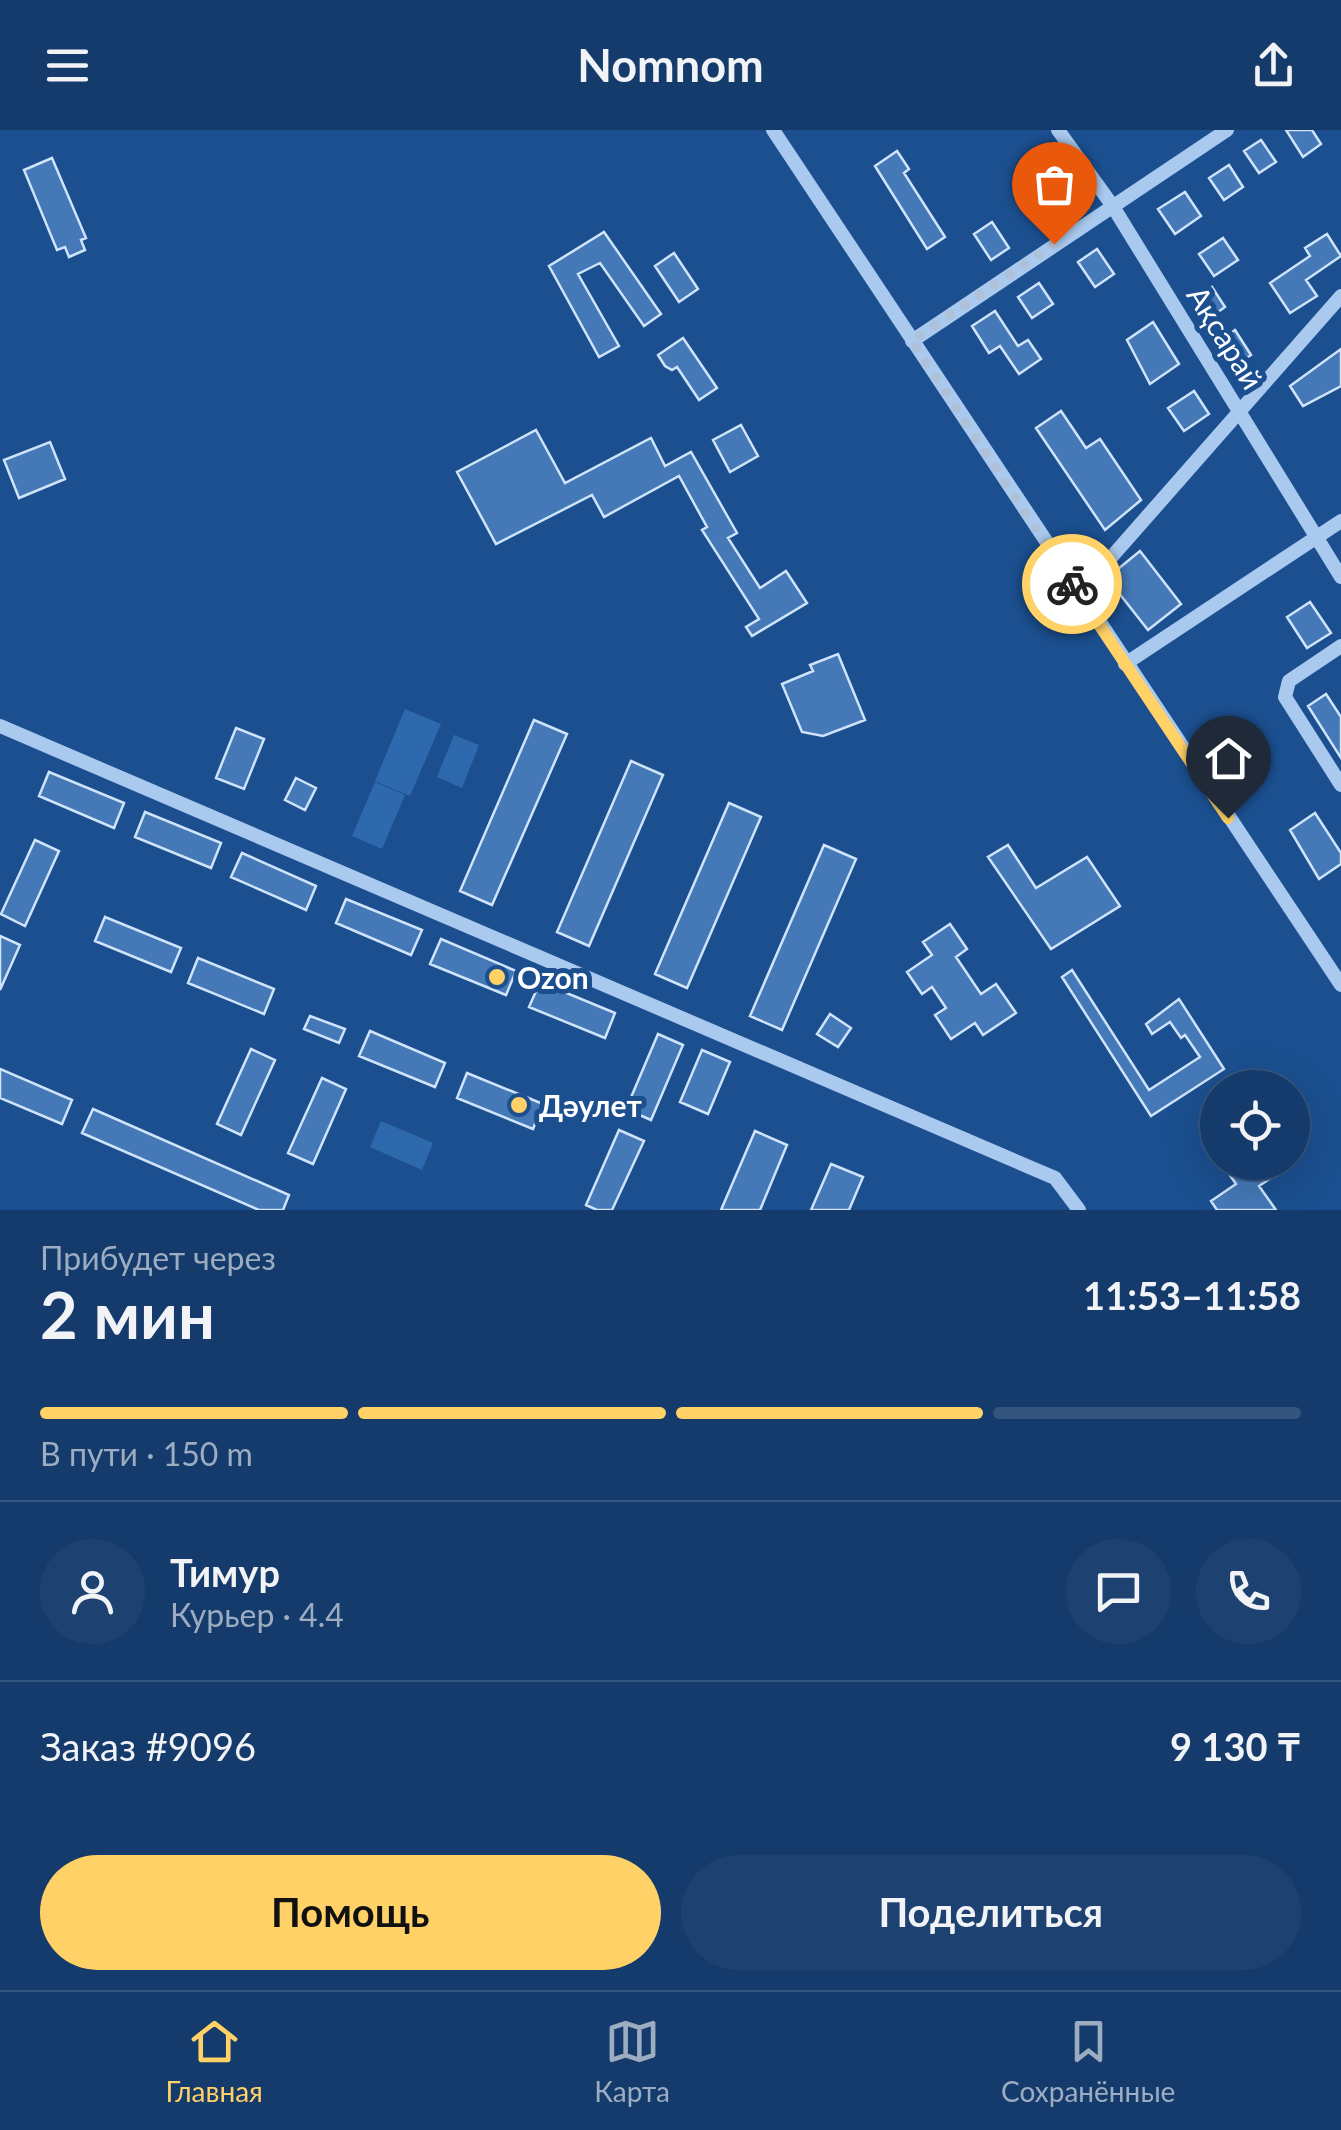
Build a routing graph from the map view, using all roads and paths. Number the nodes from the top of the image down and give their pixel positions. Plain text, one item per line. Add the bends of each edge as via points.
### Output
1 (773, 130) edge
2 (1058, 130) edge
3 (1227, 130) edge
4 (1112, 205) junction
5 (1341, 296) edge
6 (912, 341) junction
7 (1240, 411) junction
8 (1341, 521) edge
9 (1316, 538) junction
10 (1341, 577) edge
11 (1079, 594) junction
12 (1341, 646) edge
13 (1125, 664) junction
14 (0, 726) edge
15 (1341, 784) edge
16 (1341, 985) edge
17 (1079, 1210) edge

1 - 6 street
2 - 4 street, Ақсарай
3 - 4 street
4 - 6 street
4 - 7 street, Ақсарай
5 - 7 street
6 - 11 street
7 - 9 street, Ақсарай
7 - 11 street
8 - 9 street
9 - 10 street, Ақсарай
9 - 13 street
11 - 13 street
12 - 15 street via 1284,688
13 - 16 street
14 - 17 street via 1046,1174 1064,1186

